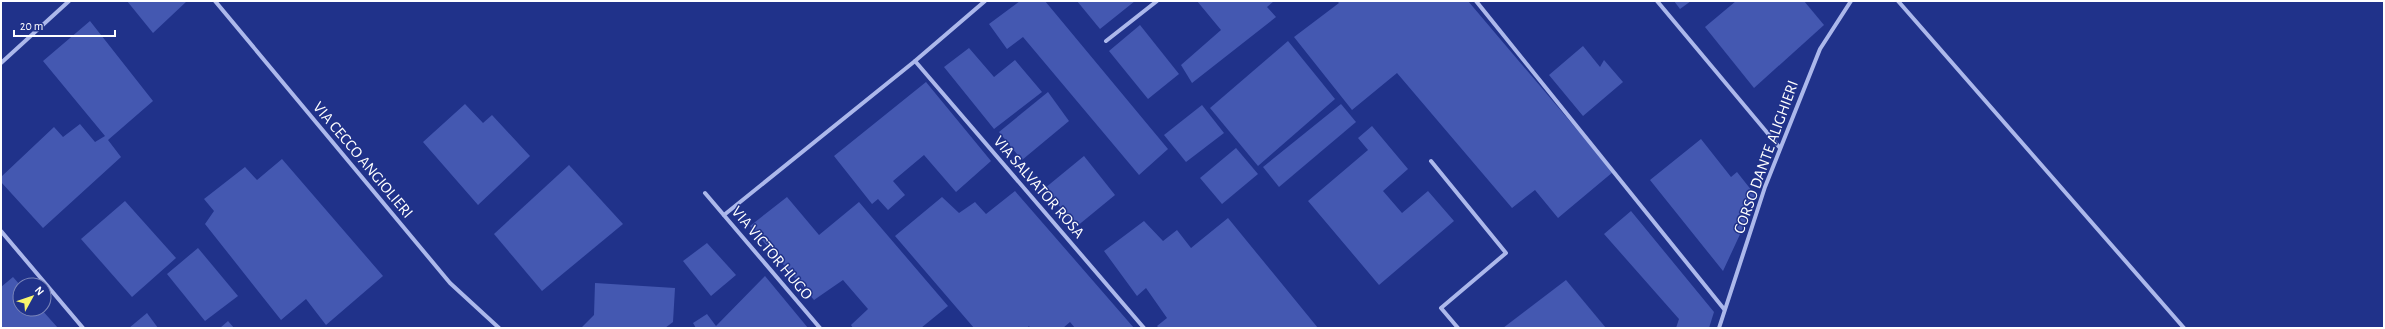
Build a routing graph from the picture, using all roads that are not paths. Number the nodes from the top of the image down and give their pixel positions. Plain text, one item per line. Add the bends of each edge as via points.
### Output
1 (69, 1) edge
2 (215, 1) edge
3 (985, 1) edge
4 (1157, 1) edge
5 (1476, 1) edge
6 (1657, 1) edge
7 (1851, 1) edge
8 (1898, 1) edge
9 (1106, 41) dead end
10 (915, 61) junction
11 (1, 63) edge
12 (1780, 148) junction
13 (1431, 161) dead end
14 (705, 193) dead end
15 (724, 215) junction
16 (1, 231) edge
17 (1724, 309) junction
18 (83, 328) edge
19 (499, 328) edge
20 (820, 328) edge
21 (1144, 328) edge
22 (1458, 328) edge
23 (1718, 328) edge
24 (2184, 328) edge

1 - 11 street
2 - 19 street, VIA CECCO ANGIOLIERI via 450,283
3 - 10 street
4 - 9 street
5 - 17 street
6 - 12 street
7 - 12 street, CORSO DANTE ALIGHIERI via 1820,49
8 - 24 street
10 - 15 street
10 - 21 street, VIA SALVATOR ROSA
12 - 17 street, CORSO DANTE ALIGHIERI
13 - 22 street via 1506,253 1441,308
14 - 15 street, VIA VICTOR HUGO
15 - 20 street, VIA VICTOR HUGO
16 - 18 street
17 - 23 street, CORSO DANTE ALIGHIERI

